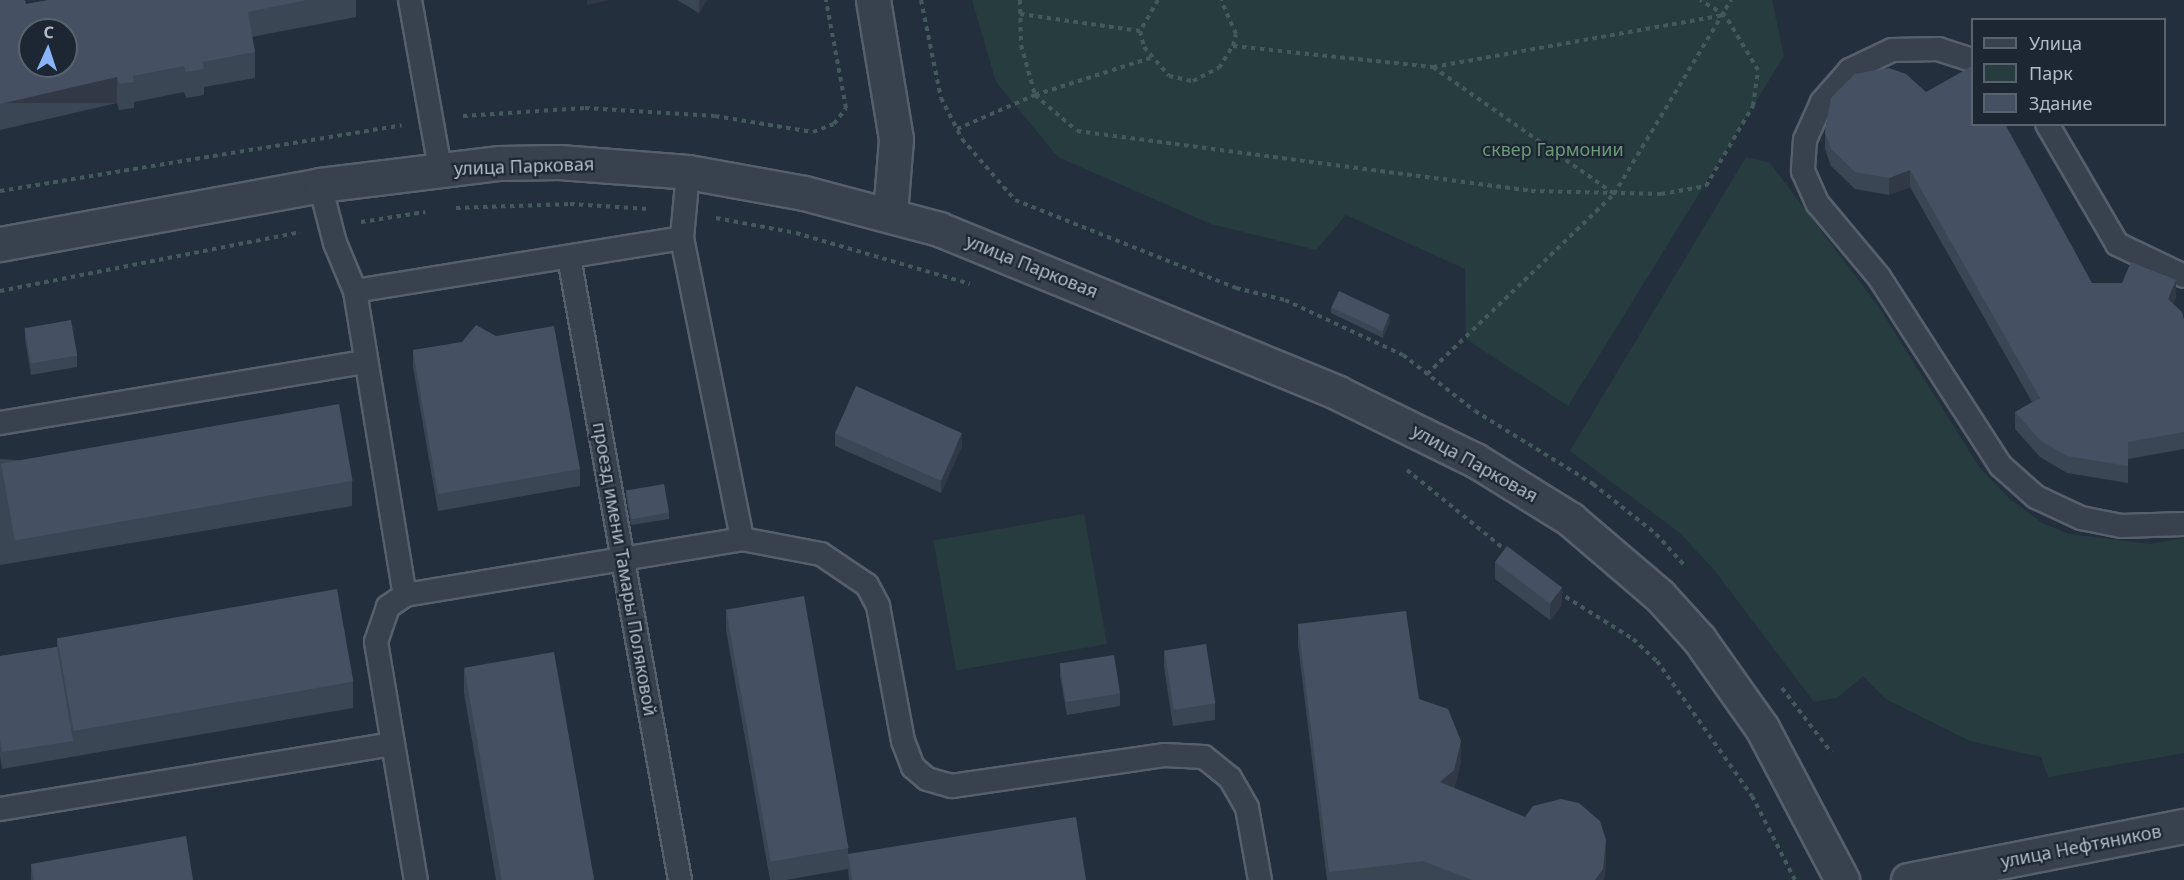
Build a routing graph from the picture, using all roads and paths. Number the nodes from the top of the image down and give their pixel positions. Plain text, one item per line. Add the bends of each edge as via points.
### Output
1 (410, 0) edge
2 (826, 0) edge
3 (873, 0) edge
4 (921, 0) edge
5 (1020, 0) edge
6 (1158, 0) edge
7 (1221, 0) edge
8 (1700, 0) edge
9 (1731, 0) edge
10 (1020, 14) junction
11 (1725, 15) junction
12 (1140, 31) junction
13 (1233, 46) junction
14 (1150, 58) junction
15 (1971, 60) edge
16 (1433, 66) junction
17 (1035, 95) junction
18 (846, 108) dead end
19 (2047, 126) edge
20 (957, 129) junction
21 (440, 169) junction
22 (688, 172) junction
23 (320, 185) junction
24 (1614, 194) junction
25 (1015, 200) dead end
26 (449, 208) dead end
27 (437, 210) dead end
28 (685, 212) junction
29 (890, 213) junction
30 (331, 227) junction
31 (682, 238) junction
32 (0, 244) edge
33 (569, 257) junction
34 (2184, 276) edge
35 (976, 286) dead end
36 (0, 291) edge
37 (355, 291) junction
38 (366, 362) junction
39 (1427, 374) dead end
40 (0, 423) edge
41 (1400, 464) dead end
42 (2184, 524) edge
43 (742, 538) junction
44 (1512, 555) edge
45 (623, 558) junction
46 (1548, 584) edge
47 (405, 595) junction
48 (393, 744) junction
49 (0, 809) edge
50 (2184, 826) edge
51 (416, 880) edge
52 (680, 880) edge
53 (1260, 880) edge
54 (1795, 880) edge
55 (1842, 880) edge
56 (1908, 880) edge

1 - 21 lane
2 - 18 path
3 - 29 street via 896,139
4 - 20 path via 941,98
5 - 10 path
6 - 12 path
7 - 13 path via 1236,34
8 - 11 path
9 - 11 path
10 - 12 path
10 - 17 path via 1021,45
11 - 16 path
11 - 24 path
11 - 24 path via 1758,70 1753,106 1706,186 1661,194
12 - 14 path
13 - 14 path via 1219,68 1193,81 1168,76
13 - 16 path
14 - 17 path
15 - 42 lane via 1939,49 1892,50 1850,70 1822,102 1805,140 1803,171 1818,204 1879,277 2001,466 2036,497 2081,518 2121,526
16 - 24 path
17 - 20 path
17 - 24 path via 1077,131 1531,191
19 - 34 lane via 2117,244
20 - 25 path via 996,184
21 - 22 street, улица Парковая via 559,162
21 - 23 street, улица Парковая
22 - 28 lane
22 - 29 street, улица Парковая
23 - 30 lane
23 - 32 street, улица Парковая
24 - 39 path
26 - 28 path via 570,204
27 - 30 path
28 - 31 lane
28 - 35 path via 796,233
29 - 55 street, улица Парковая via 991,248 1338,393 1475,460 1570,519 1660,596 1705,648 1762,728
30 - 36 path via 199,248
30 - 37 lane
31 - 33 lane
31 - 43 lane
33 - 37 lane
33 - 45 lane, проезд имени Тамары Поляковой
37 - 38 lane
38 - 40 lane
38 - 47 lane
41 - 44 path
43 - 45 lane
43 - 53 lane via 821,554 867,585 878,606 903,741 913,767 927,779 952,786 1164,755 1204,757 1230,778 1247,808
45 - 47 lane
45 - 52 lane, проезд имени Тамары Поляковой
46 - 54 path via 1657,661 1752,796
47 - 48 lane via 388,607 376,642
48 - 49 lane
48 - 51 lane
50 - 56 street, улица Нефтяников

